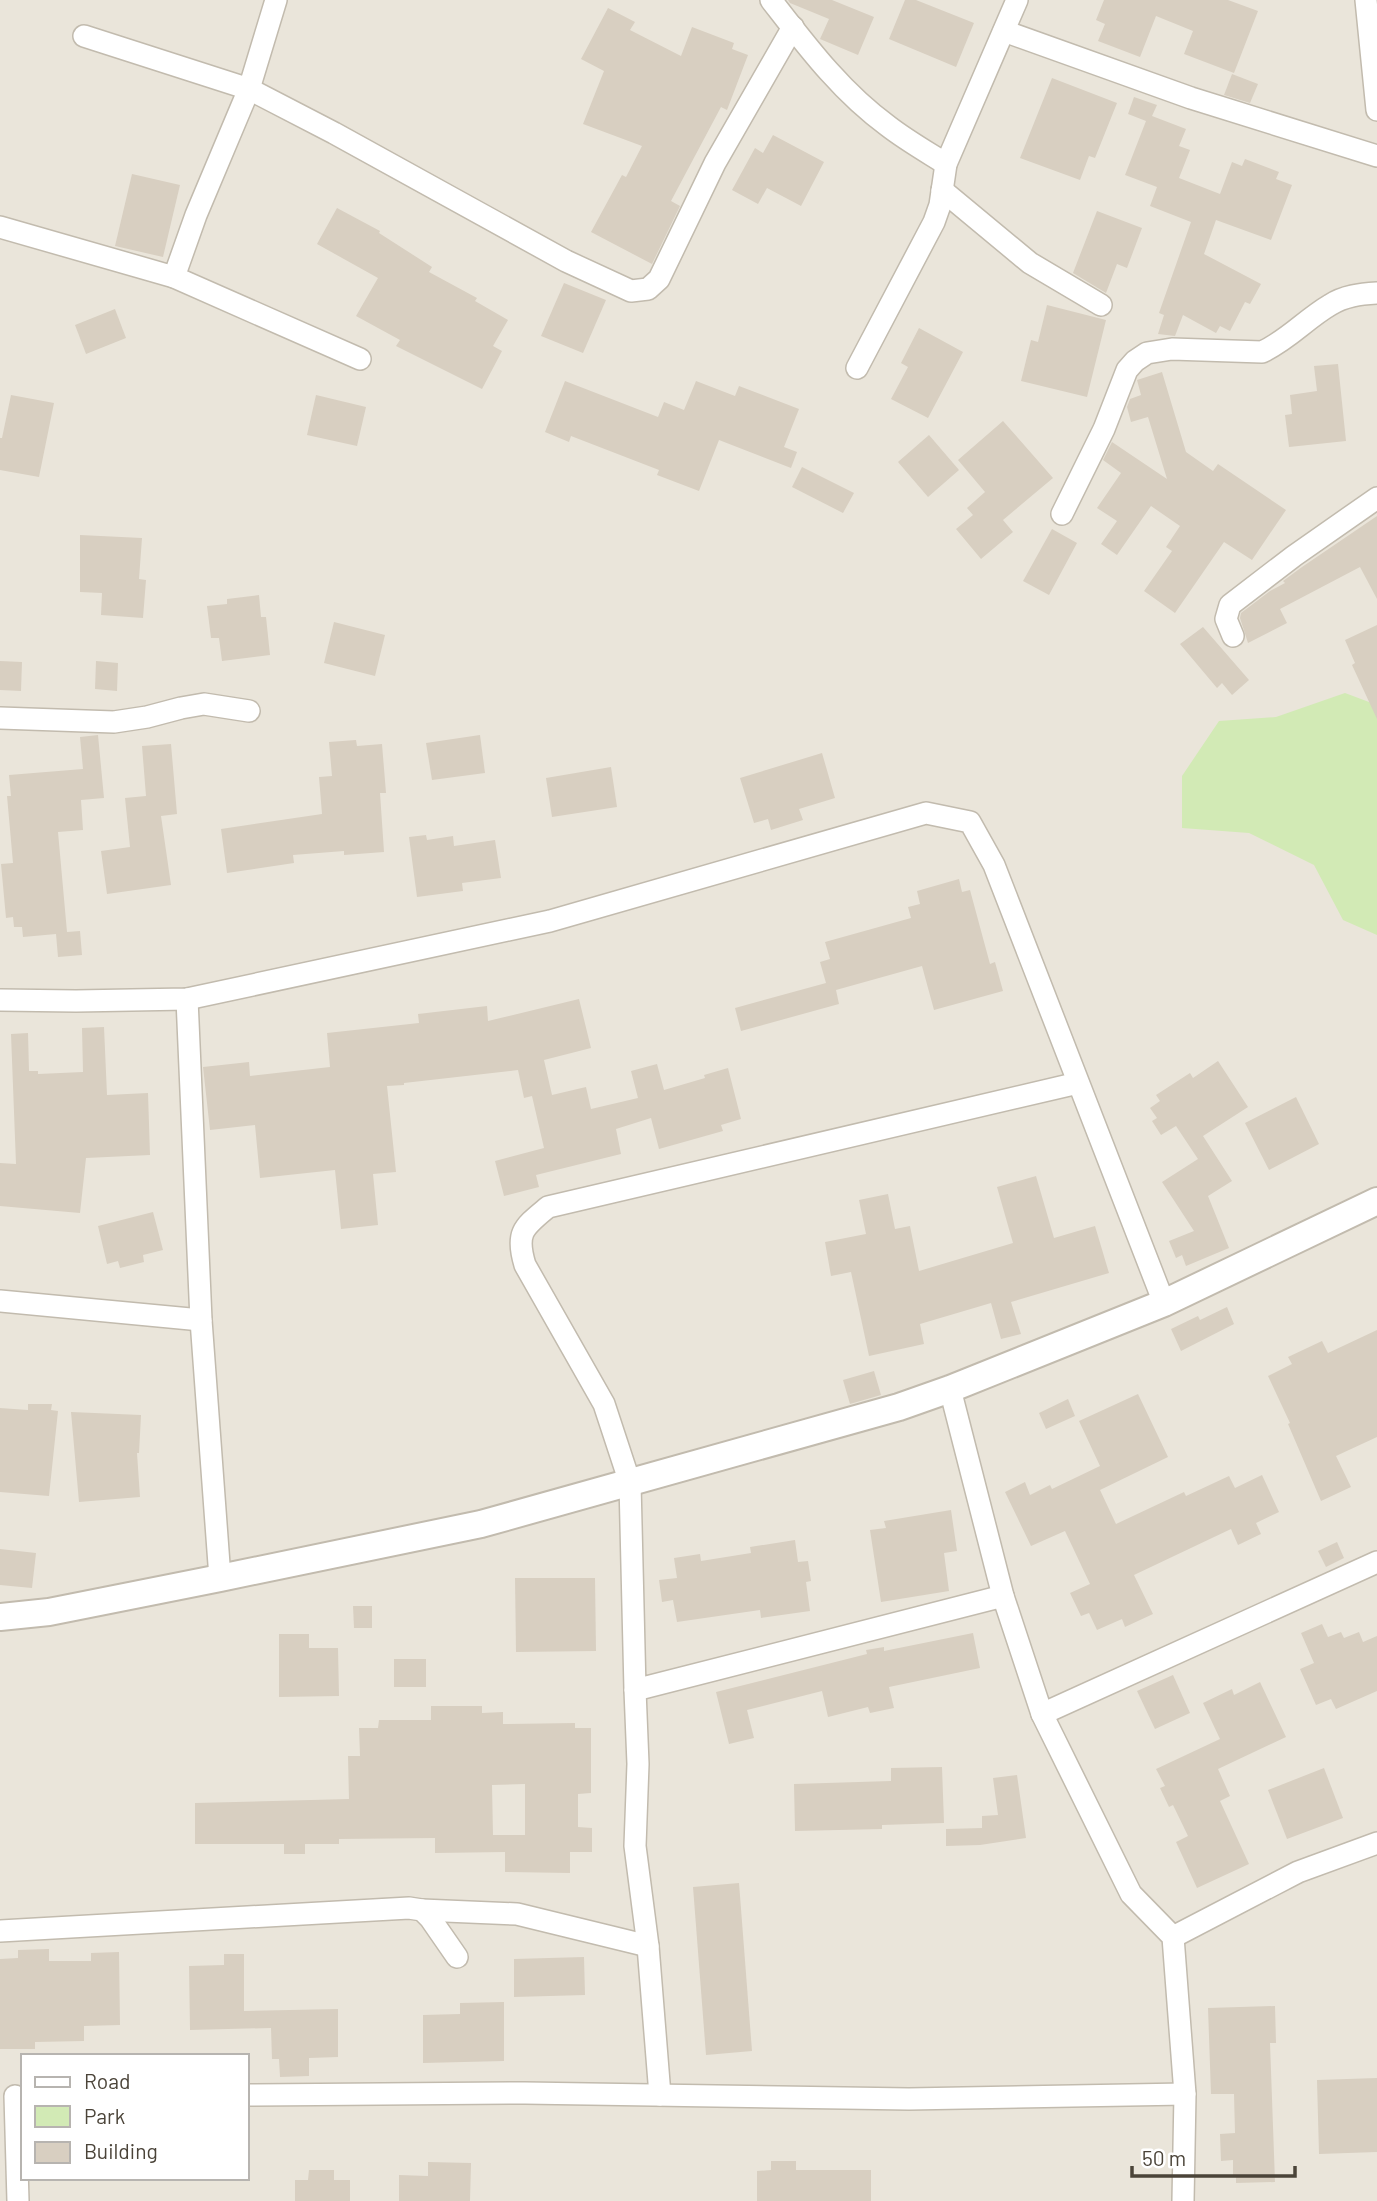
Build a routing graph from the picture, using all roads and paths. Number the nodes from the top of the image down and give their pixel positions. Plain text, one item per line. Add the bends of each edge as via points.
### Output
1 (276, 0) edge
2 (771, 0) edge
3 (1017, 0) edge
4 (1366, 0) edge
5 (793, 27) junction
6 (1004, 31) junction
7 (83, 36) dead end
8 (1376, 83) edge
9 (249, 89) junction
10 (1377, 110) edge
11 (1377, 156) edge
12 (946, 164) junction
13 (942, 190) junction
14 (0, 227) edge
15 (174, 277) junction
16 (1377, 293) edge
17 (1101, 306) dead end
18 (360, 359) dead end
19 (858, 368) dead end
20 (1377, 498) edge
21 (1062, 514) dead end
22 (1233, 636) dead end
23 (249, 711) dead end
24 (0, 718) edge
25 (187, 999) junction
26 (0, 1000) edge
27 (1078, 1083) junction
28 (1377, 1201) edge
29 (0, 1301) edge
30 (1164, 1303) junction
31 (201, 1320) junction
32 (950, 1389) junction
33 (631, 1483) junction
34 (1377, 1562) edge
35 (220, 1578) junction
36 (1003, 1596) junction
37 (0, 1617) edge
38 (635, 1690) junction
39 (1042, 1714) junction
40 (1377, 1843) edge
41 (422, 1910) junction
42 (0, 1931) edge
43 (1173, 1937) junction
44 (648, 1946) junction
45 (457, 1957) dead end
46 (1185, 2094) junction
47 (248, 2095) edge
48 (660, 2095) junction
49 (12, 2097) edge
50 (18, 2201) edge
51 (1184, 2201) edge

1 - 9 street
2 - 5 street
3 - 6 street
4 - 8 street
5 - 9 street via 715,163 659,278 648,289 631,291 566,261
5 - 12 street via 851,94 887,126
6 - 11 street
6 - 12 street
7 - 9 street
8 - 10 street
9 - 15 street
12 - 13 street
13 - 17 street via 1030,263
13 - 19 street via 934,222
14 - 15 street
15 - 18 street
16 - 21 street via 1330,304 1262,352 1172,349 1147,353 1135,361
20 - 22 street via 1230,605 1226,619
23 - 24 street via 204,704 114,722
25 - 26 street
25 - 27 street via 550,921 926,813 970,822 994,865
25 - 31 street
27 - 30 street
27 - 33 street via 548,1208 525,1227 520,1248 525,1265 604,1404
28 - 30 street
29 - 31 street
30 - 32 street
31 - 35 street
32 - 33 street
32 - 36 street
33 - 35 street via 481,1524
33 - 38 street
34 - 39 street
35 - 37 street via 49,1612
36 - 38 street
36 - 39 street
38 - 44 street via 635,1846
39 - 43 street via 1131,1894
40 - 43 street via 1297,1872
41 - 42 street
41 - 44 street via 517,1914
41 - 45 street
43 - 46 street
44 - 48 street
46 - 48 street via 909,2099
46 - 51 street
47 - 48 street
49 - 50 street

